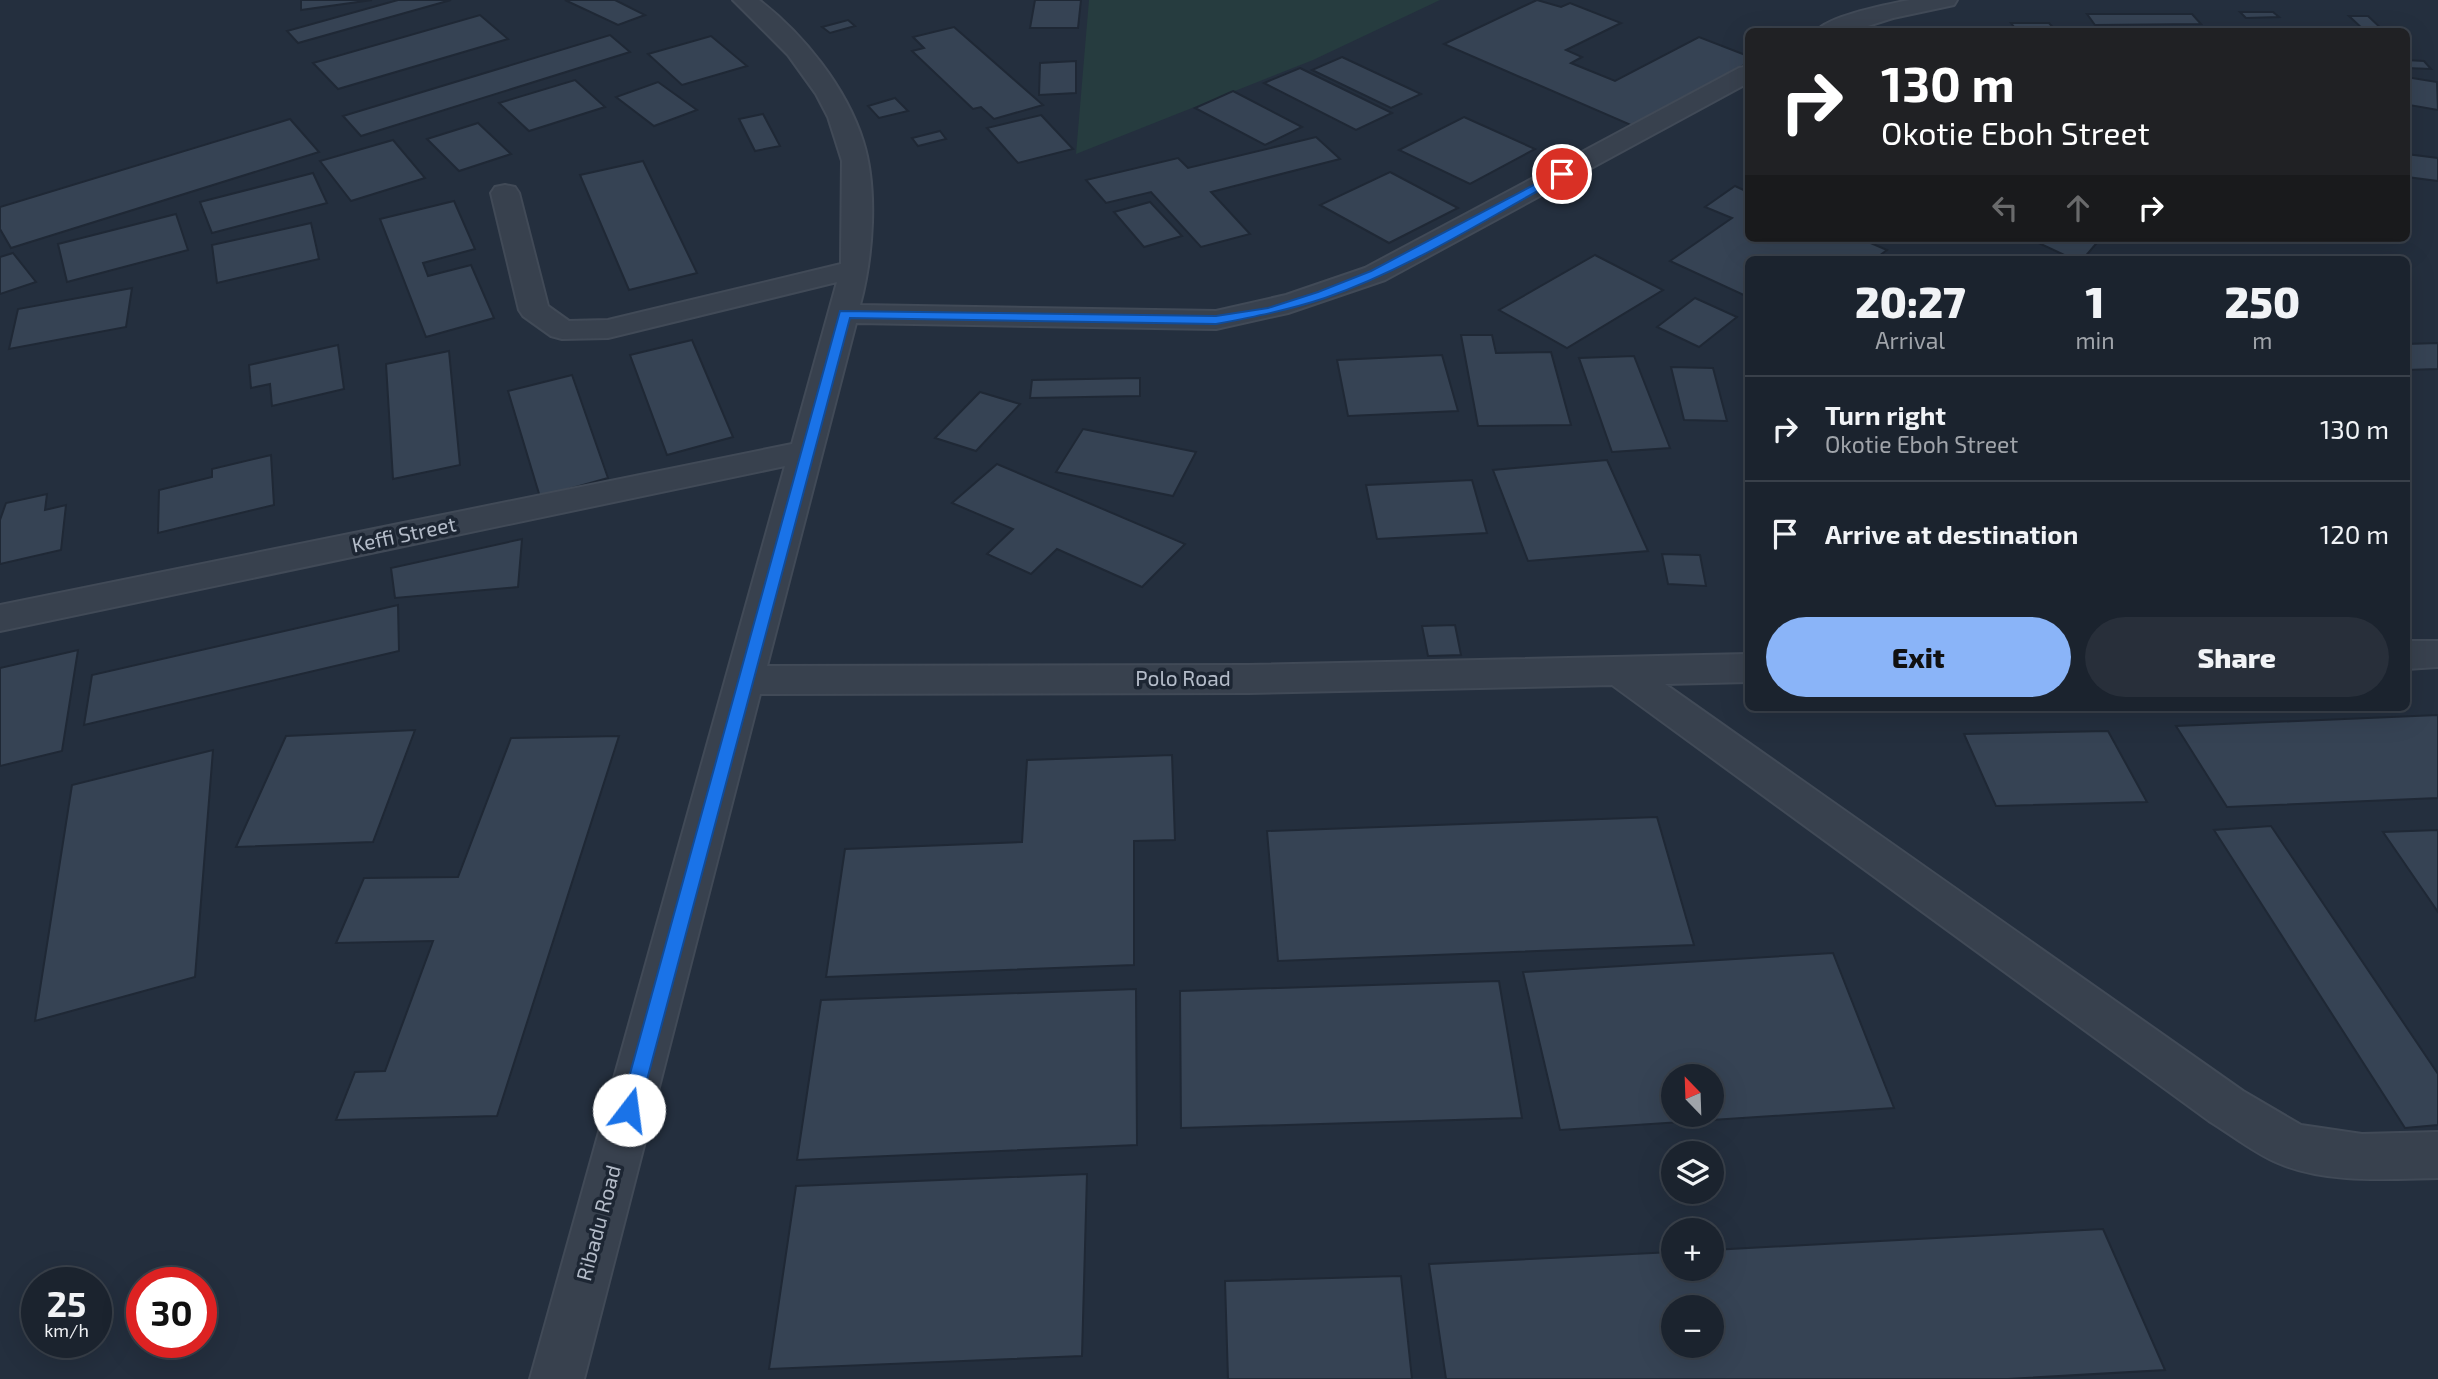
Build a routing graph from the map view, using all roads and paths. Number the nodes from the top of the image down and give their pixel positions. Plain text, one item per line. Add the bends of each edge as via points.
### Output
1 (1946, 0) edge
2 (747, 2) edge
3 (1836, 28) edge
4 (1745, 75) edge
5 (505, 193) dead end
6 (855, 269) junction
7 (845, 314) junction
8 (808, 451) junction
9 (0, 618) edge
10 (2410, 654) edge
11 (2438, 654) edge
12 (1745, 668) edge
13 (1620, 671) junction
14 (745, 680) junction
15 (2438, 1155) edge
16 (557, 1379) edge

1 - 3 street via 1904,7
2 - 6 street, Ribadu Road via 792,42 839,110 855,160
4 - 7 street via 1375,274 1270,311 1216,320
5 - 6 street via 534,310 562,330 608,329
6 - 7 street, Ribadu Road
7 - 8 street, Ribadu Road
8 - 9 street, Keffi Street
8 - 14 street, Ribadu Road
10 - 11 street
12 - 13 street, Polo Road
13 - 14 street, Polo Road via 1234,679
13 - 15 street via 2226,1105 2294,1146 2361,1157
14 - 16 street, Ribadu Road

